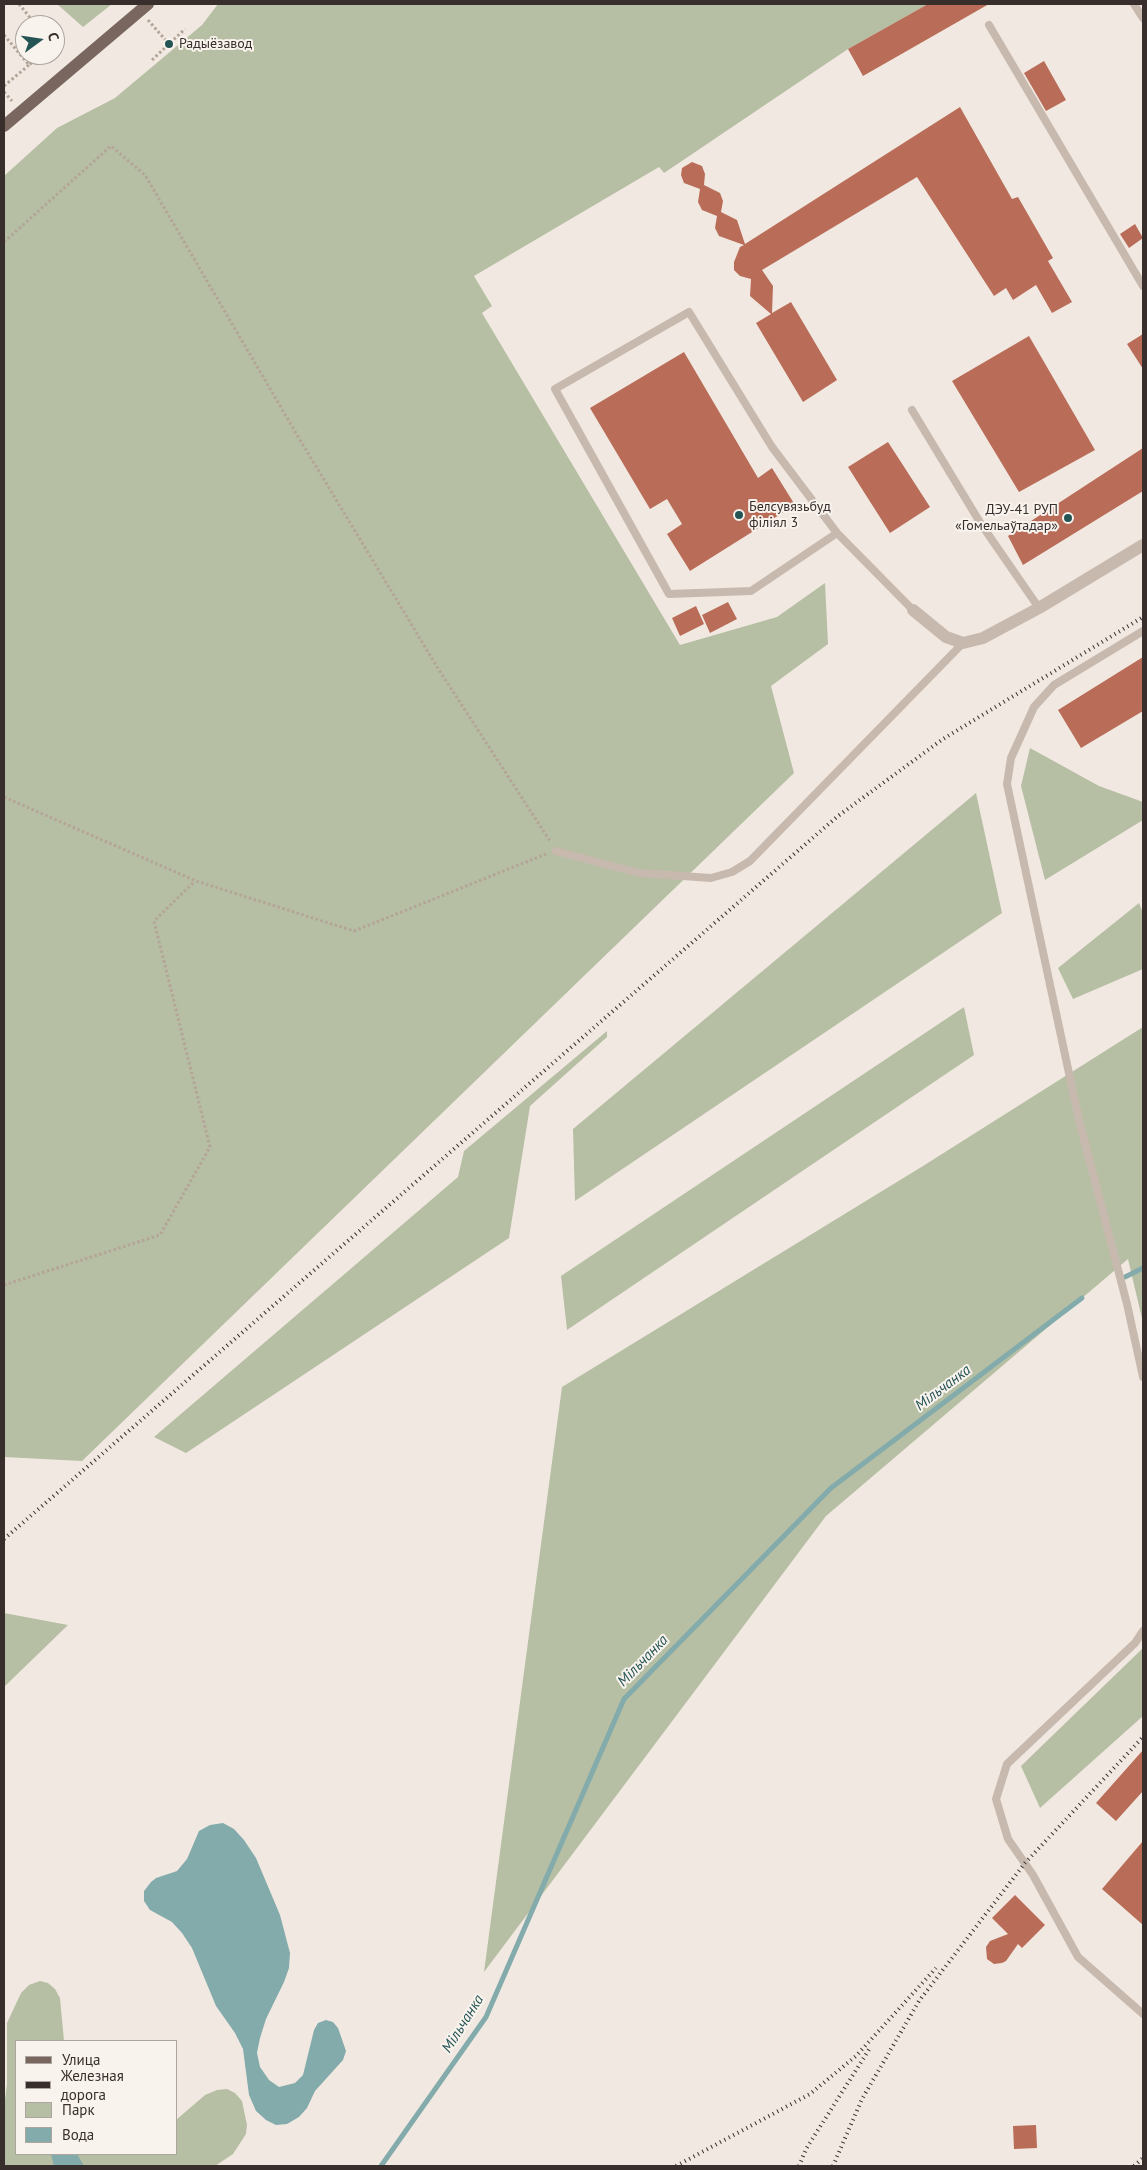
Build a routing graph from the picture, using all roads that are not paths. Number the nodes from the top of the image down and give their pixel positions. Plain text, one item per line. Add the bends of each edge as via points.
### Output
1 (1134, 4) edge
2 (144, 8) edge
3 (1143, 18) edge
4 (989, 25) dead end
5 (4, 126) edge
6 (1143, 286) edge
7 (912, 410) dead end
8 (837, 533) junction
9 (1143, 545) edge
10 (1039, 608) junction
11 (913, 610) joint
12 (1143, 631) edge
13 (963, 643) junction
14 (556, 851) road end
15 (1143, 1377) edge
16 (1143, 1631) edge
17 (1143, 2014) edge

1 - 3 lane
2 - 5 main road
4 - 6 lane
7 - 10 lane via 981,524
8 - 8 lane via 772,447 689,312 555,388 669,594 751,591
8 - 11 lane
9 - 10 street
10 - 13 street via 992,634
11 - 13 street via 946,637
12 - 15 lane via 1054,685 1034,707 1011,758 1007,784 1079,1120
13 - 14 lane via 750,861 732,872 711,878 639,874
16 - 17 lane via 1135,1643 1007,1764 996,1799 1008,1840 1034,1875 1078,1956

